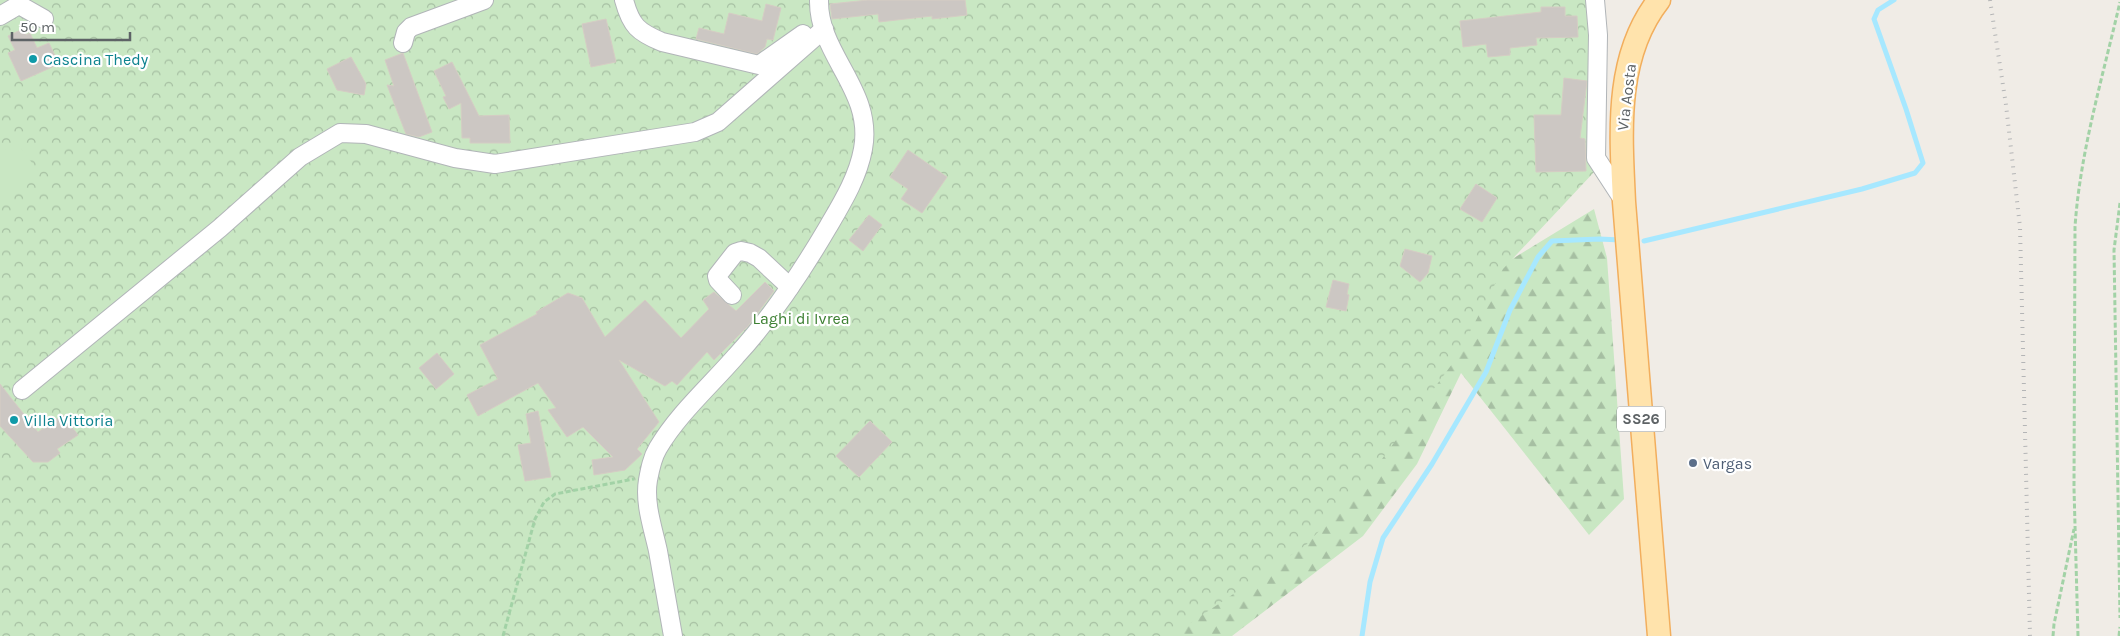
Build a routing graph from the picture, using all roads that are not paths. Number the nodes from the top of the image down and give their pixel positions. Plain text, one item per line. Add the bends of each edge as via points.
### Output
1 (484, 0) edge
2 (624, 0) edge
3 (819, 0) edge
4 (1595, 0) edge
5 (1659, 0) edge
6 (0, 16) edge
7 (44, 19) dead end
8 (822, 25) junction
9 (403, 43) dead end
10 (1624, 202) junction
11 (790, 287) junction
12 (732, 295) dead end
13 (22, 390) dead end
14 (673, 636) edge
15 (1659, 636) edge

1 - 9 street via 411,27
2 - 8 street via 634,25 649,36 758,65
3 - 8 street
4 - 10 street via 1598,35 1596,158
5 - 10 main road, Via Aosta / SS26 via 1641,28 1627,74 1622,135
6 - 7 street via 21,6
8 - 11 street via 856,92 865,136 845,198
8 - 13 street via 718,122 695,132 495,164 456,158 366,134 340,133 300,157 220,228
10 - 15 main road, SS26
11 - 12 street via 759,258 750,252 740,251 734,253 717,276
11 - 14 street via 757,334 685,412 652,460 649,508

